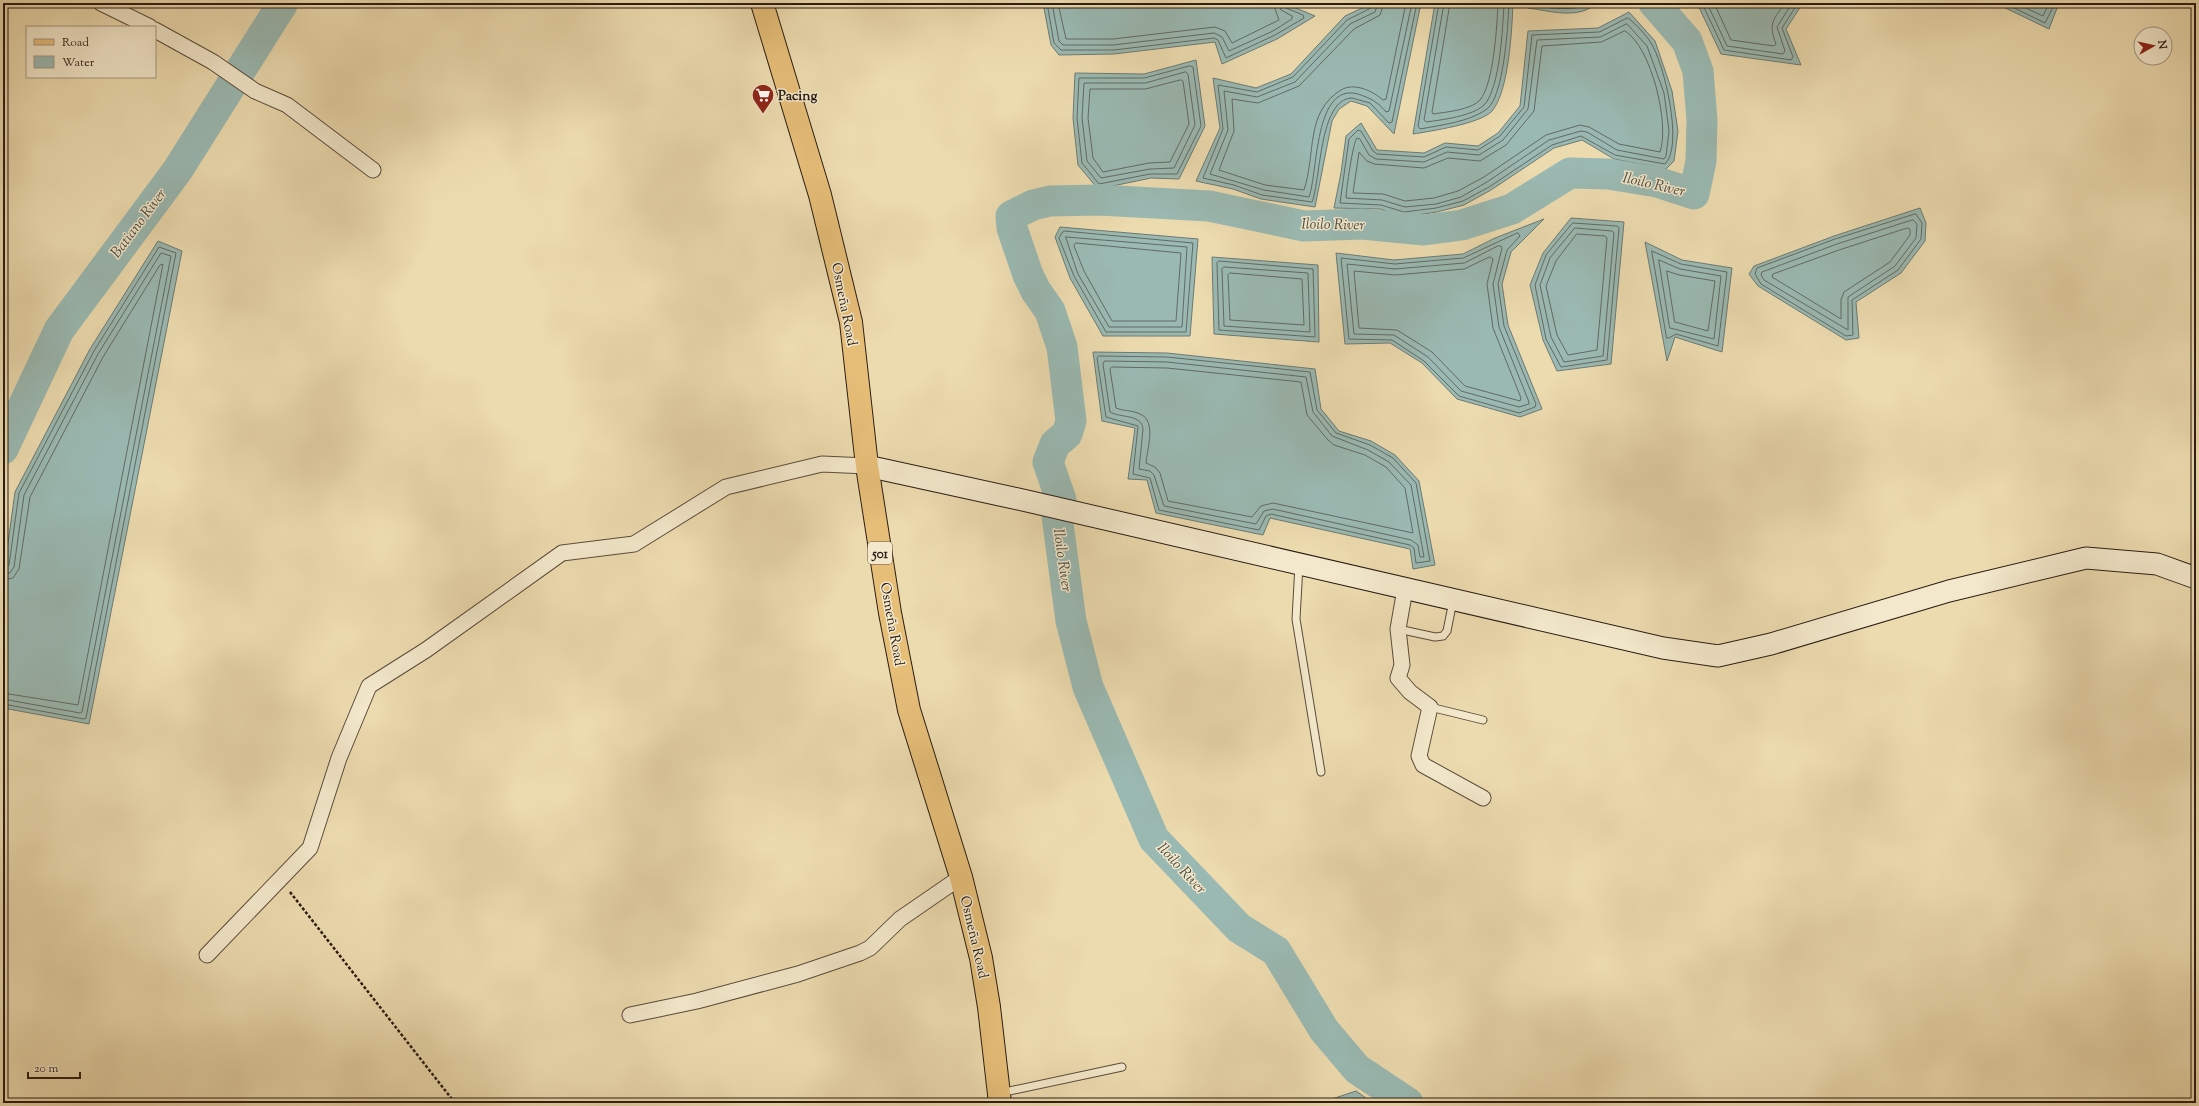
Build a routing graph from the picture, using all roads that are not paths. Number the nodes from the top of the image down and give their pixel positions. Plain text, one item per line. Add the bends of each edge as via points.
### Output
1 (101, 3) edge
2 (762, 3) edge
3 (148, 26) edge
4 (156, 31) edge
5 (373, 170) dead end
6 (867, 466) junction
7 (1298, 565) junction
8 (2196, 578) edge
9 (1405, 589) junction
10 (1453, 600) junction
11 (1398, 629) junction
12 (1430, 706) junction
13 (1483, 720) dead end
14 (1321, 772) dead end
15 (1483, 798) dead end
16 (962, 877) junction
17 (207, 955) dead end
18 (630, 1015) dead end
19 (1122, 1067) dead end
20 (999, 1098) edge

1 - 3 street
2 - 6 main road, Osmeña Road / 501 via 820,195 851,322
4 - 5 street via 212,62 256,91 288,105
6 - 7 street
6 - 16 main road, Osmeña Road / 501 via 890,613 909,710
6 - 17 street via 822,464 726,486 634,544 562,552 426,650 369,686 339,758 310,848
7 - 9 street
7 - 14 lane via 1296,619
8 - 10 street via 2157,564 2086,558 1948,591 1772,644 1718,656 1663,648
9 - 10 street
9 - 11 street
10 - 11 lane via 1447,631 1443,636 1435,637
11 - 12 street via 1402,665 1398,678 1410,692
12 - 13 lane
12 - 15 street via 1419,756 1423,764
16 - 18 street via 900,920 870,948 860,953 798,974 697,1002
16 - 20 main road, Osmeña Road / 501 via 982,958
19 - 20 lane

